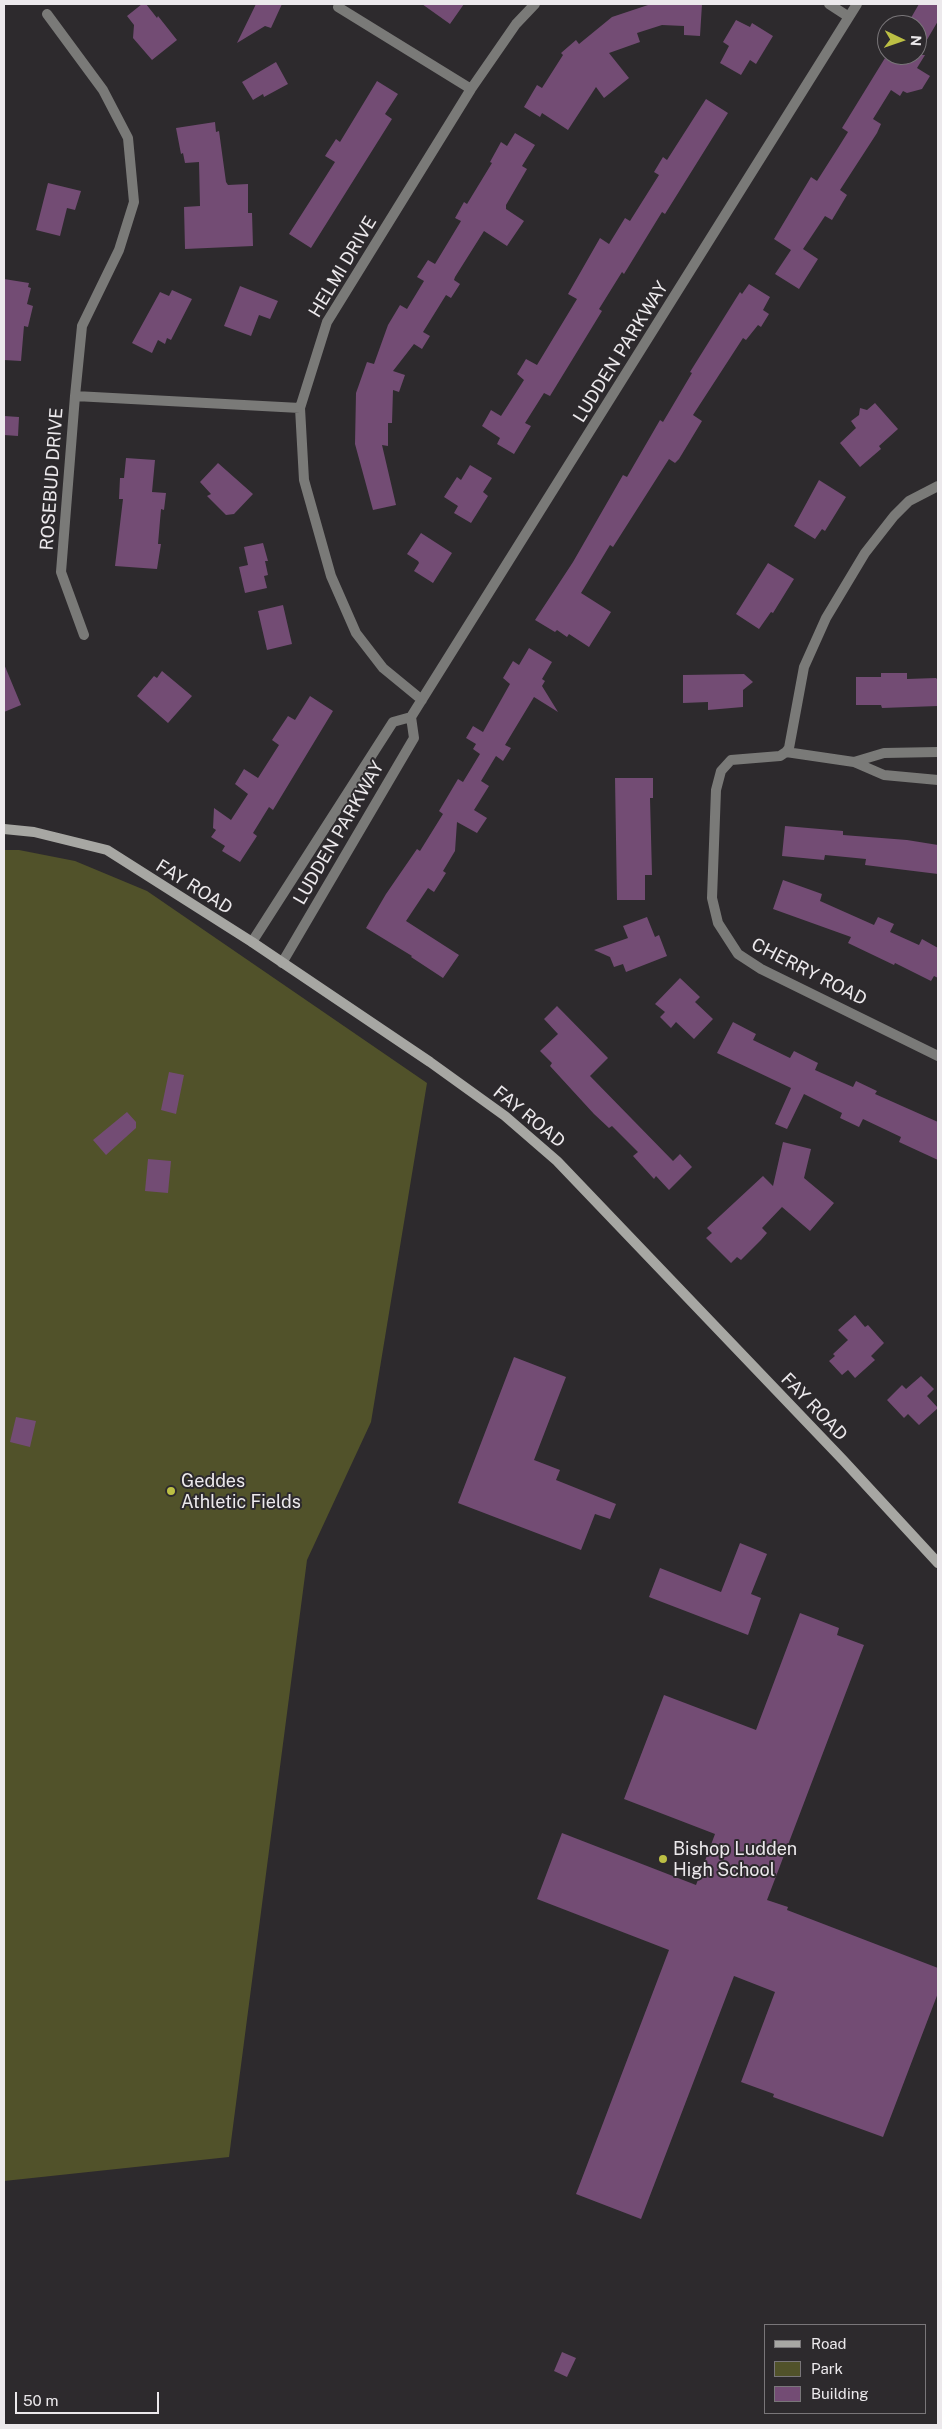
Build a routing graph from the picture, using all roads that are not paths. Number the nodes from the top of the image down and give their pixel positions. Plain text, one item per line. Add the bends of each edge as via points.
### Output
1 (535, 4) edge
2 (829, 4) edge
3 (858, 4) edge
4 (338, 7) dead end
5 (47, 14) dead end
6 (849, 17) junction
7 (471, 89) junction
8 (74, 396) junction
9 (300, 408) junction
10 (938, 486) edge
11 (84, 635) dead end
12 (422, 700) junction
13 (411, 716) junction
14 (786, 752) junction
15 (938, 752) edge
16 (854, 762) junction
17 (938, 780) edge
18 (4, 829) edge
19 (252, 942) junction
20 (282, 963) junction
21 (938, 1056) edge
22 (938, 1563) edge

1 - 7 street, HELMI DRIVE via 516,24
2 - 6 street
3 - 6 street, LUDDEN PARKWAY
4 - 7 street
5 - 8 street via 104,90 128,138 134,202 119,250 82,326
6 - 12 street, LUDDEN PARKWAY
7 - 9 street, HELMI DRIVE via 327,322
8 - 9 street, ROSEBUD DRIVE
8 - 11 street, ROSEBUD DRIVE via 61,572
9 - 12 street, HELMI DRIVE via 304,480 331,576 356,633 383,668
10 - 14 street via 909,501 894,516 865,553 826,618 804,666
12 - 13 street, LUDDEN PARKWAY
13 - 19 street, LUDDEN PARKWAY via 393,722
13 - 20 street, LUDDEN PARKWAY via 414,738
14 - 16 street
14 - 21 street, CHERRY ROAD via 780,756 731,760 720,771 716,790 712,898 718,923 738,954 762,969
15 - 16 street via 884,753
16 - 17 street via 884,775
18 - 19 street, FAY ROAD via 34,832 107,850
19 - 20 street, FAY ROAD
20 - 22 street, FAY ROAD via 430,1062 505,1116 557,1161

